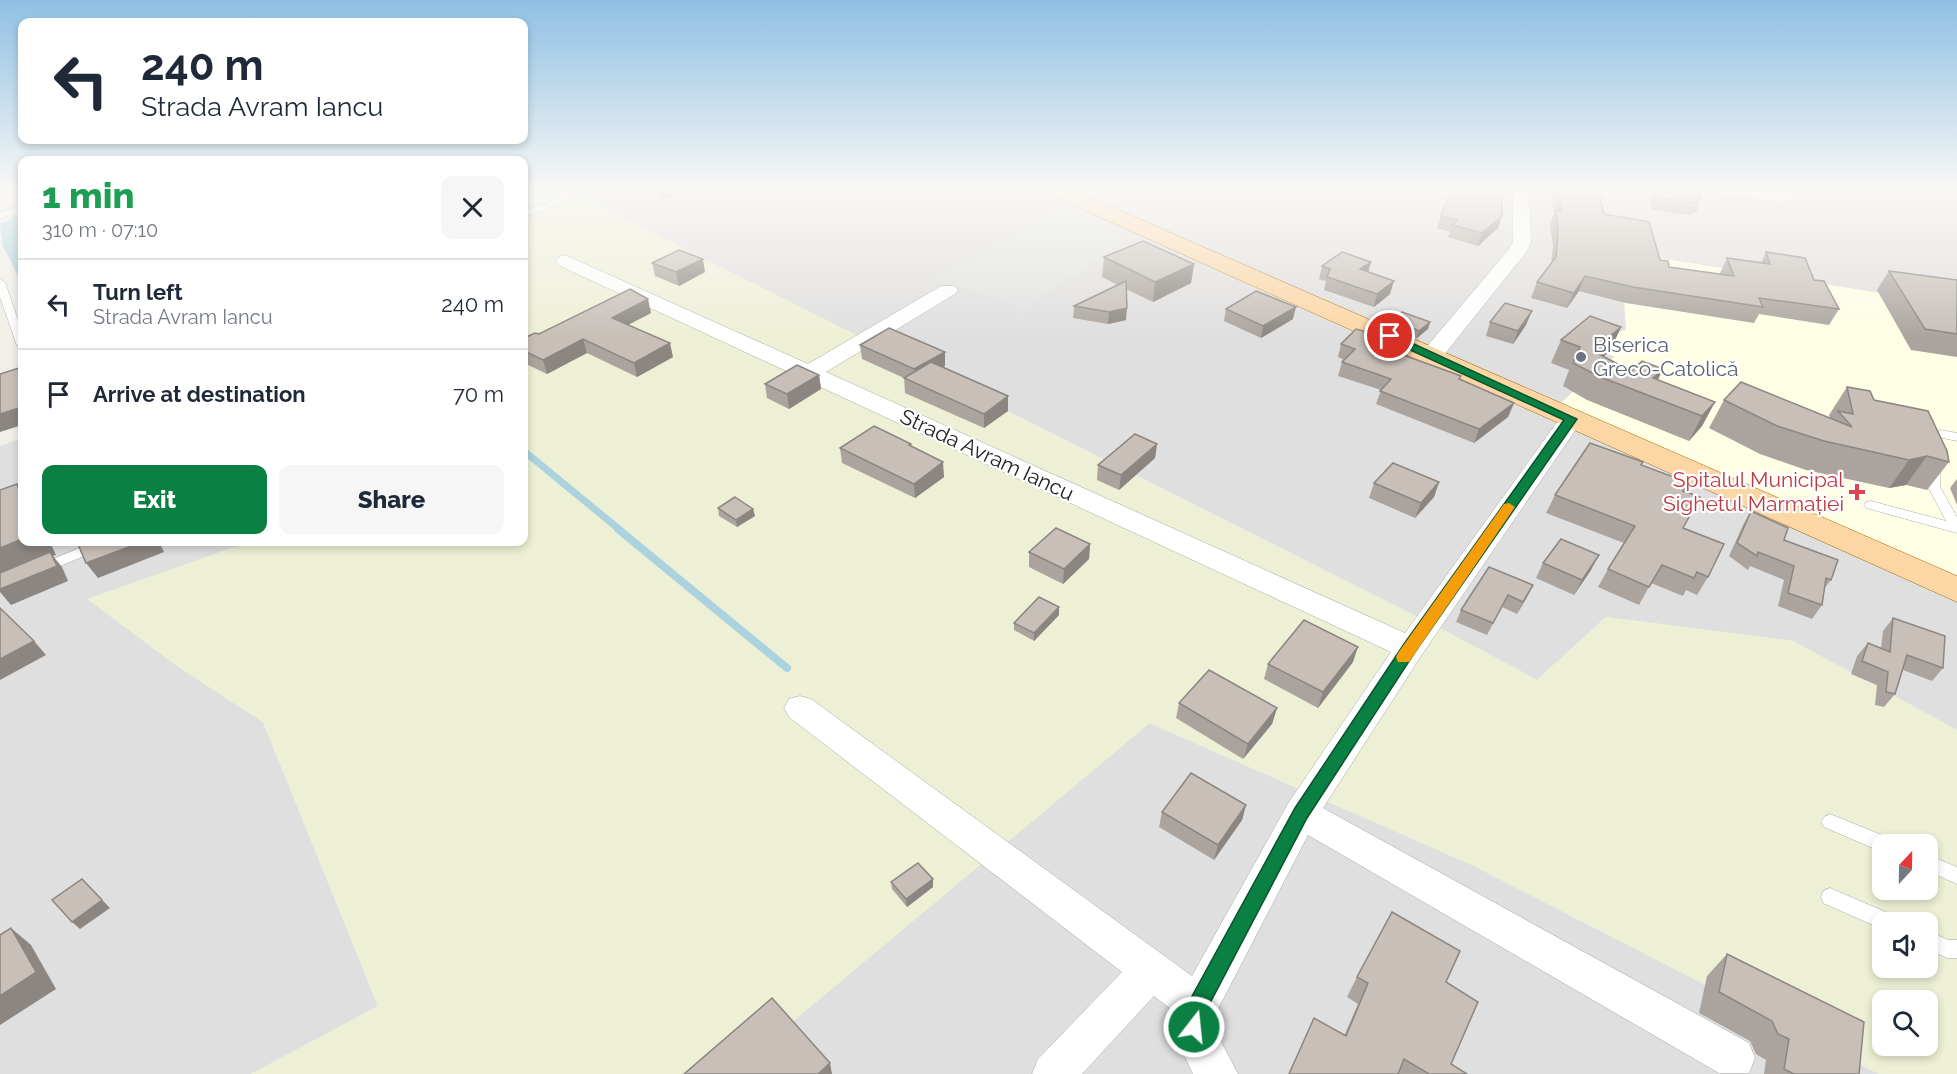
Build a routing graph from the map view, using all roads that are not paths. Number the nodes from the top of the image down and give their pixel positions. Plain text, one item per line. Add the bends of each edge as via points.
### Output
1 (1165, 238) edge
2 (1522, 238) edge
3 (564, 261) dead end
4 (0, 282) edge
5 (948, 290) dead end
6 (18, 334) edge
7 (1432, 355) junction
8 (808, 373) junction
9 (1571, 419) junction
10 (1957, 437) edge
11 (1871, 506) dead end
12 (1957, 528) edge
13 (95, 546) edge
14 (32, 572) edge
15 (1957, 590) edge
16 (1410, 648) junction
17 (800, 708) dead end
18 (1301, 813) junction
19 (1830, 822) dead end
20 (1872, 839) edge
21 (1938, 867) edge
22 (1957, 876) edge
23 (1830, 897) dead end
24 (1872, 915) edge
25 (1938, 945) edge
26 (1957, 950) edge
27 (1152, 970) junction
28 (1198, 1005) junction
29 (1734, 1058) dead end
30 (1053, 1074) edge
31 (1217, 1074) edge

1 - 7 main road
2 - 7 street via 1518,251
3 - 8 street, Strada Avram Iancu
4 - 6 lane
5 - 8 street
7 - 9 main road
8 - 16 street, Strada Avram Iancu
9 - 15 main road
9 - 16 street
10 - 12 lane via 1941,434 1934,440 1934,487
11 - 12 lane
13 - 14 lane
16 - 18 street
17 - 27 street
18 - 28 street
18 - 29 street
19 - 20 lane
21 - 22 lane
23 - 24 lane
25 - 26 lane
27 - 28 street
27 - 30 street
28 - 31 street via 1194,1027

